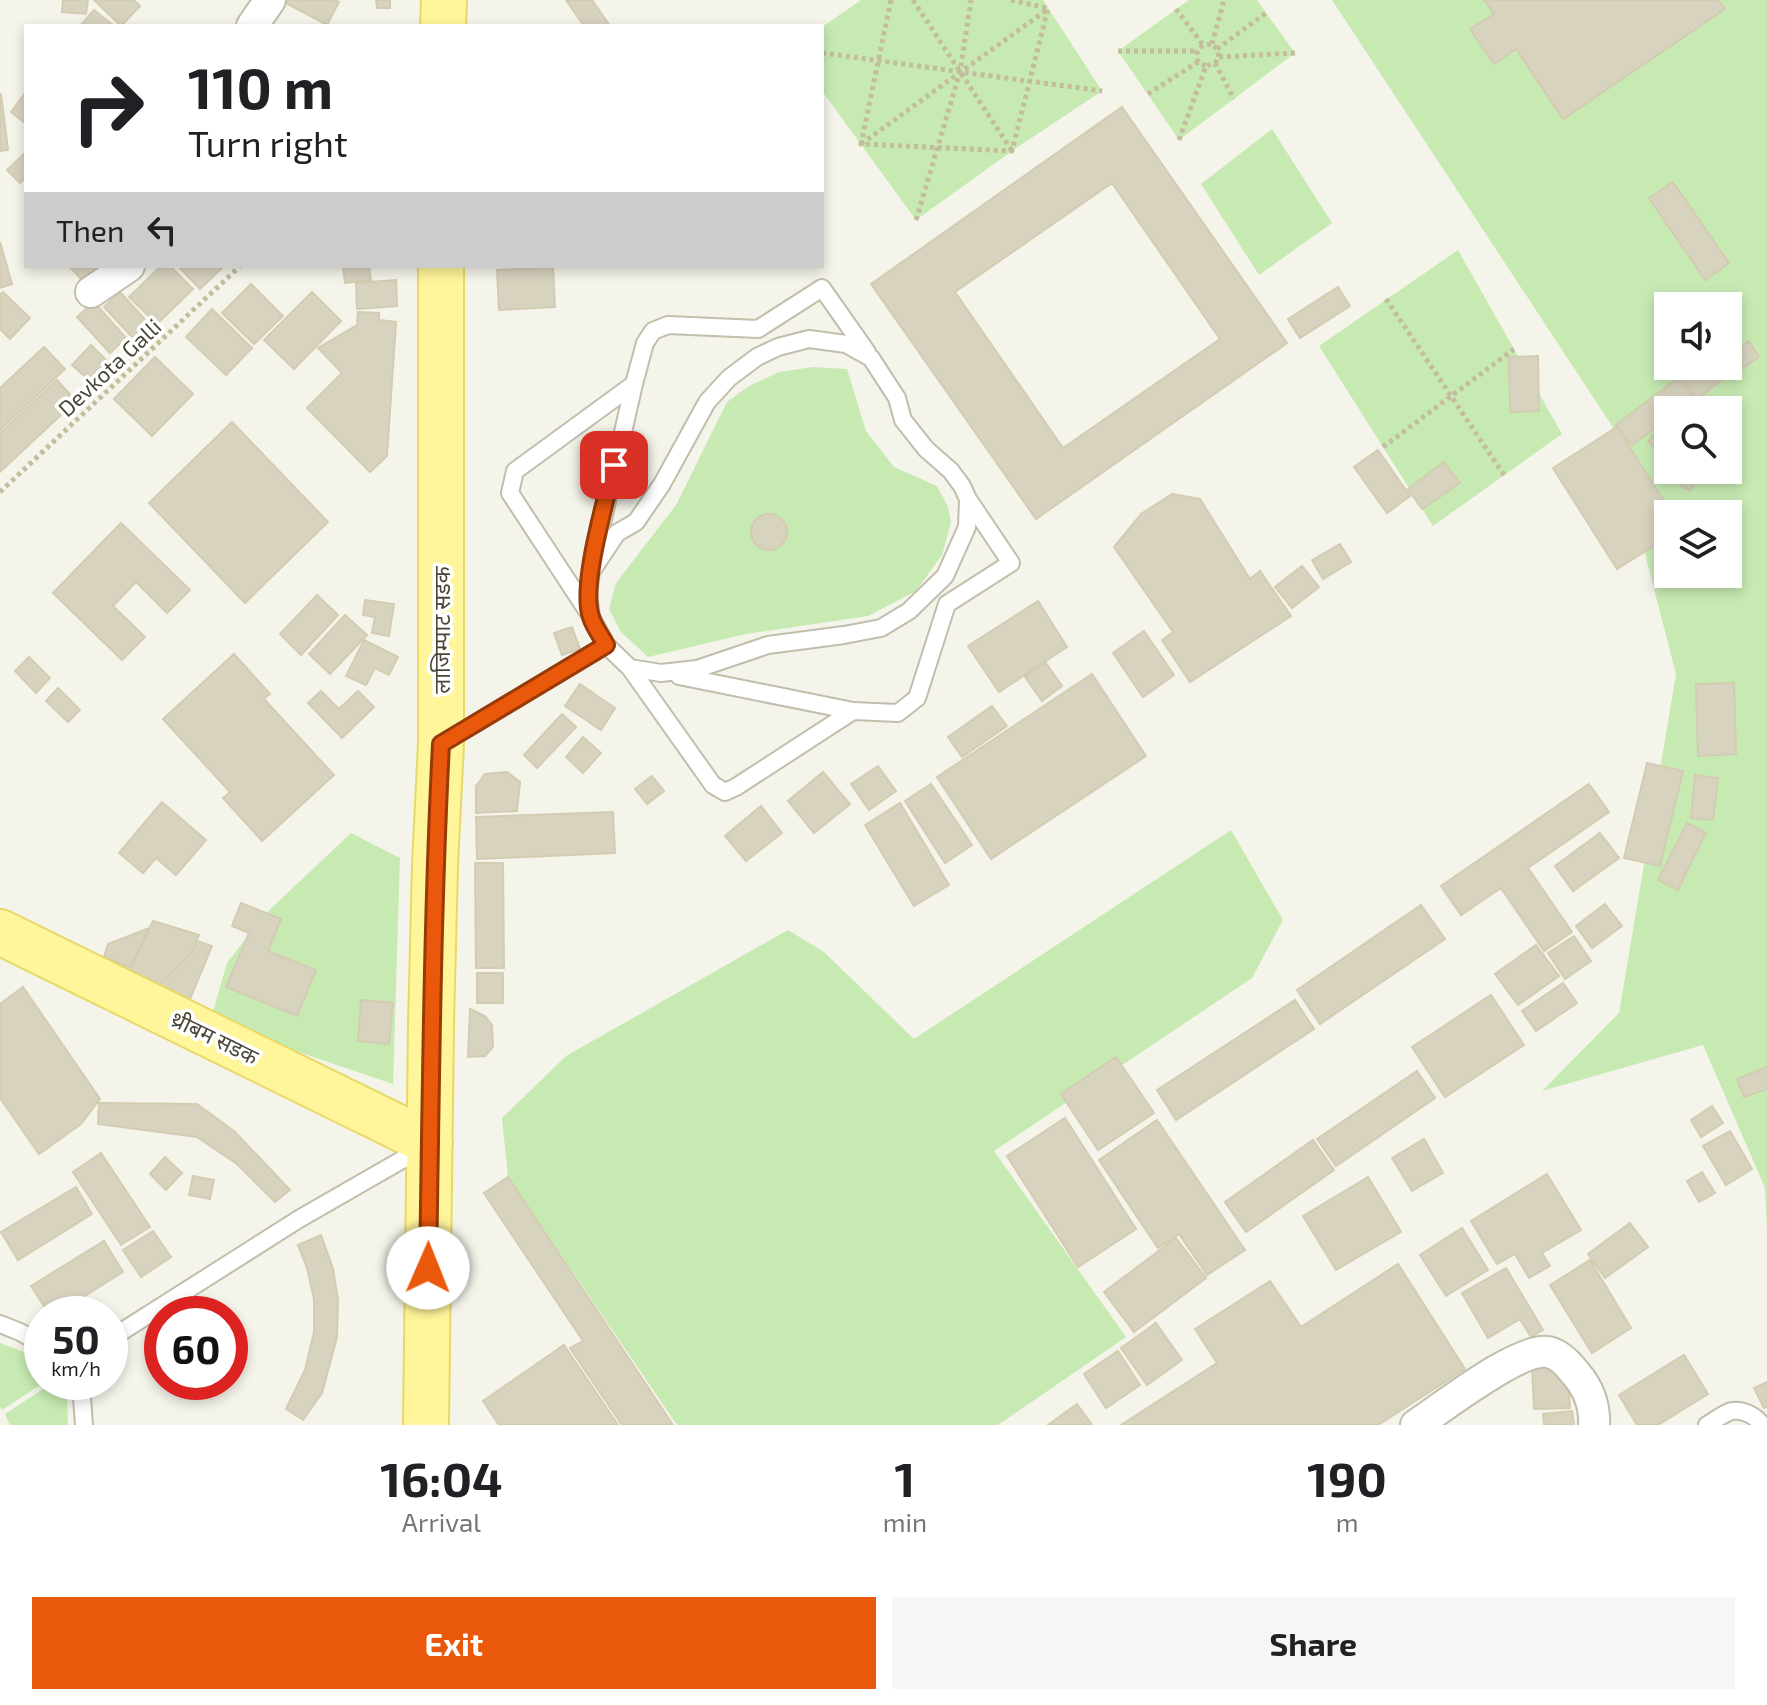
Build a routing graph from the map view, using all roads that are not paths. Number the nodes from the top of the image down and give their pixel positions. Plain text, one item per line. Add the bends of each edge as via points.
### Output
1 (270, 0) edge
2 (444, 0) edge
3 (253, 24) edge
4 (443, 24) edge
5 (126, 268) edge
6 (441, 268) edge
7 (91, 292) dead end
8 (871, 358) junction
9 (634, 384) junction
10 (968, 499) junction
11 (591, 572) junction
12 (591, 617) junction
13 (606, 645) junction
14 (630, 668) junction
15 (661, 673) junction
16 (853, 711) junction
17 (441, 744) junction
18 (0, 932) edge
19 (430, 1143) junction
20 (0, 1324) edge
21 (128, 1328) edge
22 (24, 1335) edge
23 (82, 1400) edge
24 (84, 1425) edge
25 (426, 1425) edge
26 (1416, 1425) edge
27 (1594, 1425) edge
28 (1707, 1425) edge
29 (1762, 1425) edge

1 - 3 street
2 - 4 main road
5 - 7 street
6 - 17 main road, लाजिम्पाट सडक
8 - 9 lane via 822,288 758,329 668,325 653,331
8 - 10 lane via 897,398 903,420 951,471
8 - 11 lane via 846,344 809,339 757,357 729,378 707,402 636,522 617,533
9 - 11 lane
9 - 12 lane via 515,471 510,493
10 - 15 lane via 967,527 945,576 909,611 881,628 768,645 697,669
10 - 16 lane via 1011,563 947,604 917,698 898,713
11 - 12 lane
12 - 13 lane
13 - 14 lane
13 - 17 lane
14 - 15 lane
14 - 16 lane via 713,785 725,792
15 - 16 lane
17 - 19 main road, लाजिम्पाट सडक
18 - 19 main road, थ्रीबम सडक
19 - 21 lane
19 - 25 main road, लाजिम्पाट सडक
20 - 22 lane
23 - 24 lane
26 - 27 street via 1527,1354 1548,1351 1586,1385
28 - 29 lane via 1731,1411 1745,1412

